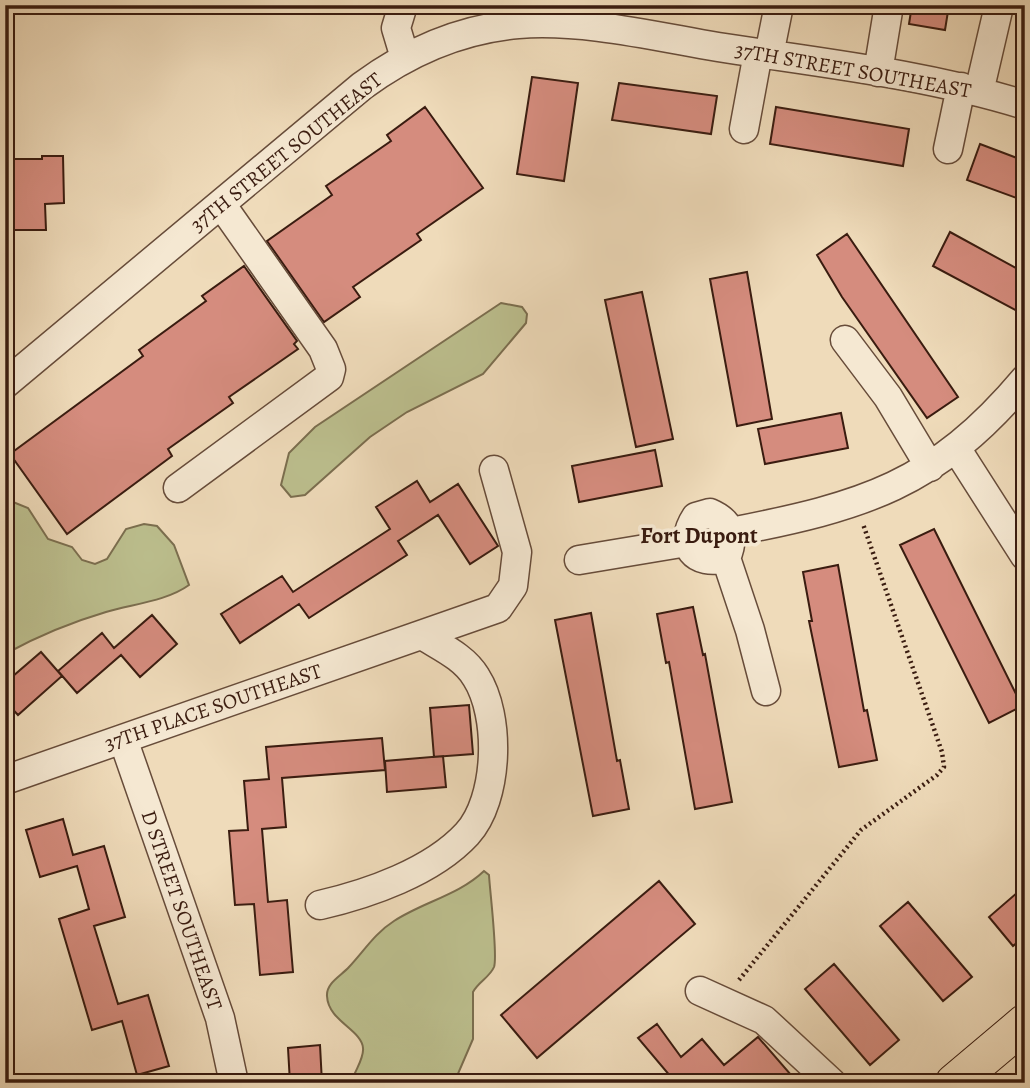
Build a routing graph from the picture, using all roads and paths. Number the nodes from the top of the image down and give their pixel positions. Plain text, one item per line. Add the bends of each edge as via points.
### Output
1 (403, 5) edge
2 (779, 5) edge
3 (889, 5) edge
4 (999, 6) edge
5 (764, 54) junction
6 (405, 58) junction
7 (878, 72) junction
8 (970, 89) junction
9 (1025, 105) edge
10 (744, 129) dead end
11 (948, 149) dead end
12 (221, 204) junction
13 (845, 340) dead end
14 (1025, 379) edge
15 (5, 384) edge
16 (956, 448) junction
17 (930, 467) junction
18 (494, 470) dead end
19 (178, 488) dead end
20 (856, 503) junction
21 (687, 542) junction
22 (729, 545) junction
23 (1025, 556) edge
24 (579, 560) dead end
25 (422, 635) junction
26 (766, 691) dead end
27 (123, 739) junction
28 (5, 780) edge
29 (320, 905) dead end
30 (711, 996) joint
31 (1025, 1023) edge
32 (234, 1083) edge
33 (832, 1083) edge
34 (954, 1083) edge

1 - 6 street via 396,28
2 - 5 street
3 - 7 street
4 - 8 street
5 - 6 street, 37TH STREET SOUTHEAST via 590,27 539,24 476,31
5 - 7 street, 37TH STREET SOUTHEAST
5 - 10 street
6 - 12 street, 37TH STREET SOUTHEAST via 362,86
7 - 8 street, 37TH STREET SOUTHEAST
8 - 9 street, 37TH STREET SOUTHEAST
8 - 11 street
12 - 15 street, 37TH STREET SOUTHEAST
12 - 19 street via 323,349 331,369 329,377
13 - 17 street via 888,397
14 - 16 street
16 - 17 street
16 - 23 street
17 - 20 street
18 - 25 street, 37TH PLACE SOUTHEAST via 517,552 513,586 498,607
20 - 22 street
20 - 30 path via 944,767 862,830
21 - 22 street via 705,559
21 - 22 street via 687,531 696,517 710,513 723,519
21 - 24 street
22 - 26 street
25 - 27 street, 37TH PLACE SOUTHEAST
25 - 29 street via 461,659 484,692 494,735 482,808 468,833 442,855 376,890
27 - 28 street, 37TH PLACE SOUTHEAST
27 - 32 street, D STREET SOUTHEAST via 220,1018
30 - 33 street via 764,1020
31 - 34 main road

